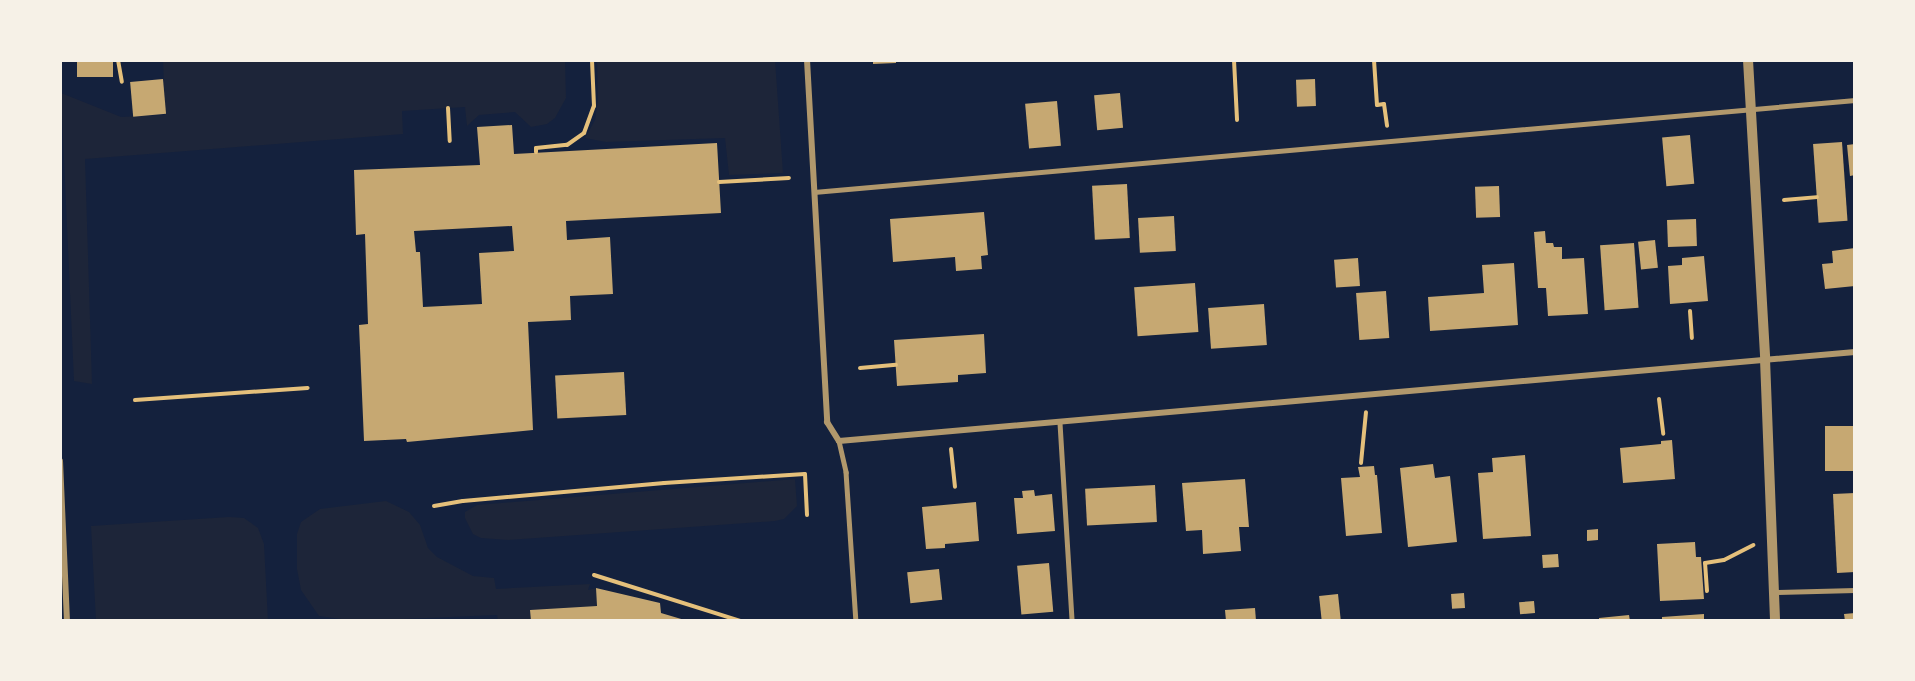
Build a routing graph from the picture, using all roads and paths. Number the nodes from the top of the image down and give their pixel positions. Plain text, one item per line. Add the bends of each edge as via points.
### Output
1 (118, 60) edge
2 (592, 60) edge
3 (807, 60) edge
4 (1234, 60) edge
5 (1374, 60) edge
6 (1748, 60) edge
7 (123, 82) dead end
8 (1855, 100) edge
9 (448, 108) dead end
10 (1751, 109) junction
11 (1237, 120) dead end
12 (450, 141) dead end
13 (1388, 141) junction
14 (536, 152) dead end
15 (789, 178) dead end
16 (719, 182) dead end
17 (814, 192) junction
18 (1817, 197) dead end
19 (1784, 200) dead end
20 (1690, 311) dead end
21 (1692, 338) dead end
22 (1855, 352) edge
23 (1765, 359) junction
24 (896, 365) dead end
25 (860, 368) dead end
26 (308, 388) dead end
27 (1659, 399) dead end
28 (135, 400) dead end
29 (1366, 411) dead end
30 (1060, 423) junction
31 (1663, 434) dead end
32 (839, 441) junction
33 (951, 449) dead end
34 (60, 461) edge
35 (1360, 463) dead end
36 (955, 488) dead end
37 (434, 506) dead end
38 (807, 515) dead end
39 (1754, 545) dead end
40 (594, 575) dead end
41 (1855, 590) edge
42 (1707, 591) dead end
43 (1773, 592) junction
44 (67, 621) edge
45 (741, 621) edge
46 (856, 621) edge
47 (1072, 621) edge
48 (1774, 621) edge

1 - 7 path
2 - 14 path via 594,106 584,133 567,146 536,148
3 - 17 street
4 - 11 path
5 - 13 path via 1377,105 1384,104
6 - 10 street
8 - 10 lane
9 - 12 path
10 - 13 lane
10 - 23 street
13 - 17 lane
15 - 16 path
17 - 32 street via 827,422
18 - 19 path
20 - 21 path
22 - 23 street
23 - 30 street
23 - 43 street
24 - 25 path
26 - 28 path
27 - 31 path
29 - 35 path
30 - 32 street
30 - 47 lane
32 - 46 lane via 846,472
33 - 36 path
34 - 44 street
37 - 38 path via 616,487 805,474
39 - 42 path via 1706,564
40 - 45 path
41 - 43 lane
43 - 48 street

